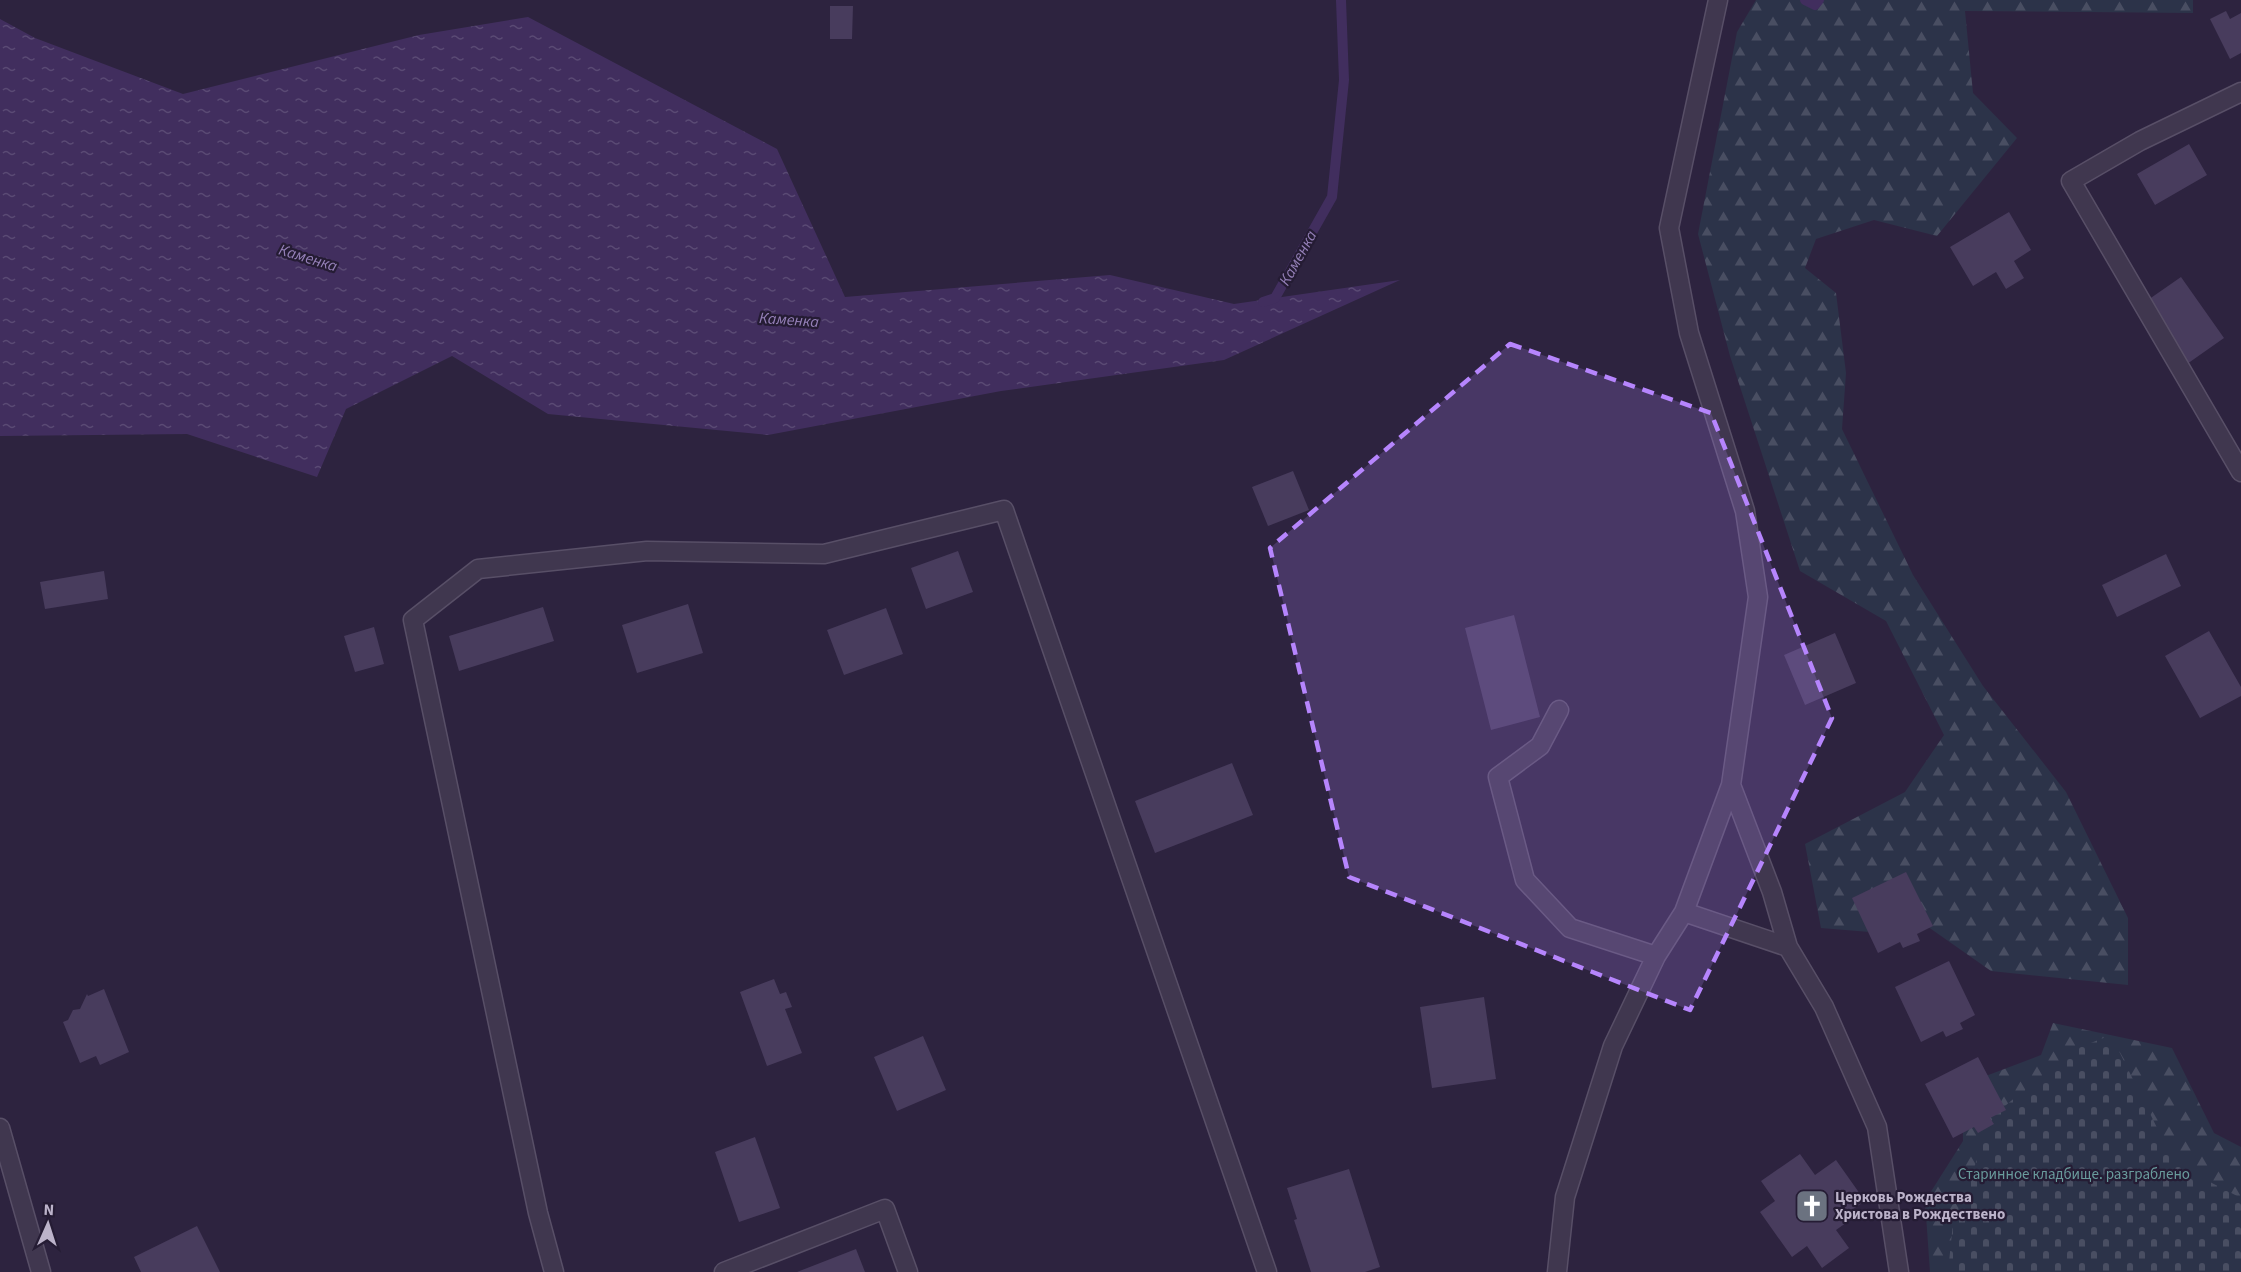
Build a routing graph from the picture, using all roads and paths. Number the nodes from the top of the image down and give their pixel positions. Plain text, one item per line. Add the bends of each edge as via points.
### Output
1 (1718, 0) edge
2 (2241, 92) edge
3 (2241, 472) edge
4 (1559, 710) dead end
5 (1731, 784) junction
6 (1684, 912) junction
7 (1788, 947) junction
8 (1656, 956) junction
9 (0, 1128) edge
10 (40, 1272) edge
11 (555, 1272) edge
12 (724, 1272) edge
13 (908, 1272) edge
14 (1267, 1272) edge
15 (1557, 1272) edge
16 (1899, 1272) edge

1 - 5 street via 1669,228 1689,333 1745,511 1758,597
2 - 3 street via 2140,141 2071,181
4 - 8 street via 1540,746 1498,777 1524,880 1570,928
5 - 6 street
5 - 7 street via 1772,892
6 - 7 street
6 - 8 street
7 - 16 street via 1824,1007 1877,1127
8 - 15 street via 1613,1046 1564,1197
9 - 10 street
11 - 14 street via 538,1213 413,620 478,569 647,551 824,554 1004,510
12 - 13 street via 885,1209

